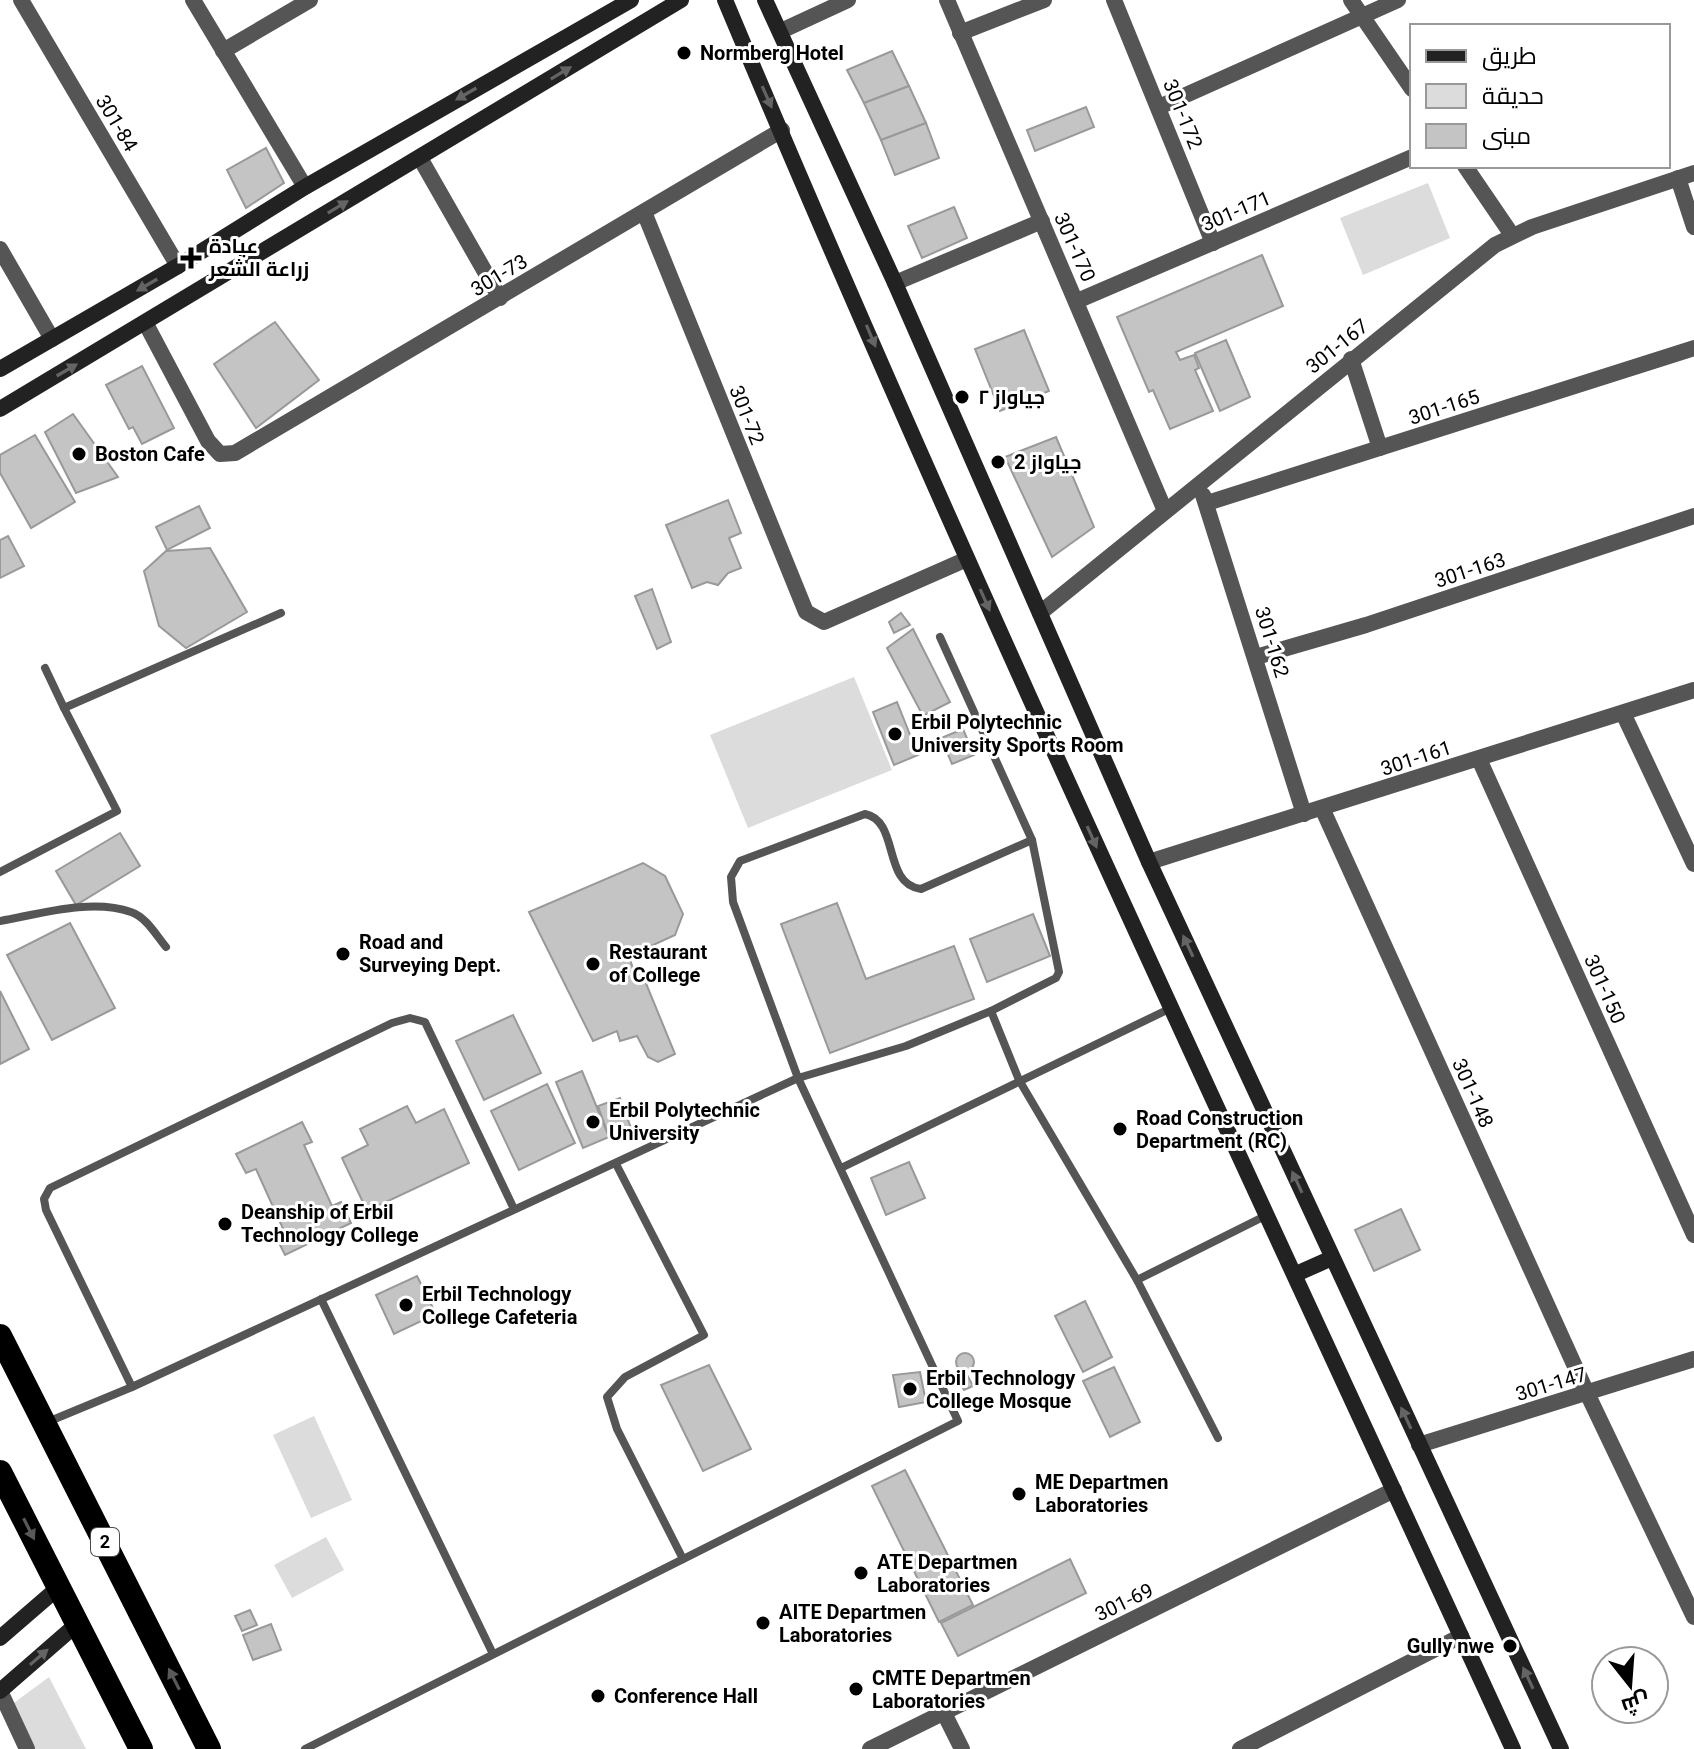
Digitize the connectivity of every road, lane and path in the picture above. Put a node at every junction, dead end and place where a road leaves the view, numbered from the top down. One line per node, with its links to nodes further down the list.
1 (21, 0): 32 (street, 301-84)
2 (193, 0): 17 (street)
3 (310, 0): 17 (street)
4 (631, 0): 25 (main road, one-way to 25)
5 (681, 0): 21 (main road, one-way to 5)
6 (725, 0): 20 (main road, one-way to 20)
7 (765, 0): 15 (main road)
8 (848, 0): 15 (street)
9 (947, 0): 16 (street, 301-170)
10 (1044, 0): 16 (street)
11 (1114, 0): 19 (street, 301-172)
12 (1351, 0): 14 (street)
13 (1398, 0): 14 (street)
14 (1362, 16): 18 (street); 19 (street)
15 (781, 31): 33 (main road)
16 (960, 33): 27 (street, 301-170)
17 (223, 51): 25 (street)
18 (1410, 86)
19 (1159, 107): 30 (street, 301-172)
20 (782, 130): 26 (street, 301-73); 47 (main road, one-way to 47)
21 (420, 158): 34 (street); 36 (main road, one-way to 21)
22 (1410, 158): 30 (street, 301-171)
23 (1466, 168): 29 (street)
24 (1686, 176): 28 (street); 29 (street, 301-167)
25 (305, 187): 32 (main road)
26 (644, 212): 34 (street, 301-73); 47 (street, 301-72)
27 (1042, 221): 33 (street); 35 (street, 301-170)
28 (1694, 227)
29 (1512, 235): 39 (street, 301-167)
30 (1213, 243): 35 (street, 301-171)
31 (0, 249): 37 (street)
32 (178, 266): 37 (main road, one-way to 37)
33 (895, 283): 49 (main road)
34 (500, 298): 36 (street, 301-73)
35 (1077, 301): 45 (street, 301-170)
36 (146, 324): 41 (main road, one-way to 36)
37 (52, 339): 40 (main road)
38 (1694, 348): 42 (street, 301-165)
39 (1351, 359): 42 (street); 43 (street, 301-167)
40 (0, 369)
41 (0, 409)
42 (1380, 448): 44 (street, 301-165)
43 (1198, 484): 44 (street, 301-162); 45 (street, 301-167)
44 (1207, 503): 51 (street, 301-162)
45 (1165, 511): 49 (street, 301-167)
46 (1694, 516): 51 (street, 301-163)
47 (967, 559): 65 (main road, one-way to 65)
48 (281, 613): 54 (lane)
49 (1040, 613): 60 (main road)
50 (940, 637): 59 (lane)
51 (1256, 657): 58 (street, 301-162)
52 (45, 668): 54 (lane)
53 (1694, 690): 55 (street, 301-161)
54 (64, 708): 62 (lane)
55 (1623, 713): 56 (street, 301-161); 61 (street)
56 (1479, 759): 57 (street, 301-161); 73 (street, 301-150)
57 (1322, 808): 58 (street, 301-161); 81 (street, 301-148)
58 (1304, 814): 60 (street, 301-161)
59 (1032, 840): 66 (lane); 67 (lane)
60 (1149, 862): 74 (main road, one-way to 60)
61 (1694, 864)
62 (0, 872)
63 (0, 921): 64 (lane)
64 (166, 947)
65 (1169, 1009): 68 (lane); 72 (main road)
66 (991, 1011): 67 (lane); 68 (lane)
67 (798, 1078): 69 (lane); 70 (lane)
68 (1019, 1080): 70 (lane); 76 (lane)
69 (616, 1164): 71 (lane); 87 (lane)
70 (841, 1168): 87 (lane)
71 (514, 1209): 77 (lane); 80 (lane)
72 (1268, 1214): 75 (main road); 76 (lane)
73 (1694, 1235)
74 (1332, 1258): 75 (main road); 84 (main road, one-way to 74)
75 (1296, 1274): 86 (main road)
76 (1137, 1280): 83 (lane)
77 (321, 1299): 80 (lane); 93 (lane)
78 (0, 1336): 82 (highway, 2)
79 (1694, 1359): 81 (street, 301-147)
80 (132, 1387): 82 (lane)
81 (1587, 1393): 84 (street, 301-147); 89 (street, 301-148)
82 (44, 1423): 98 (highway, 2, one-way to 82)
83 (1218, 1438)
84 (1419, 1445): 104 (main road, one-way to 84)
85 (0, 1472): 88 (highway, one-way to 88)
86 (1394, 1490): 91 (main road); 95 (street, 301-69)
87 (683, 1559): 93 (lane)
88 (59, 1587): 90 (highway); 92 (main road)
89 (1694, 1617)
90 (77, 1624): 94 (main road, one-way to 90); 97 (highway)
91 (1461, 1636): 102 (street); 103 (main road)
92 (0, 1638)
93 (493, 1654): 99 (lane)
94 (0, 1691): 96 (street)
95 (944, 1713): 100 (street, 301-69); 101 (street)
96 (27, 1749)
97 (141, 1749)
98 (209, 1749)
99 (305, 1749)
100 (870, 1749)
101 (962, 1749)
102 (1240, 1749)
103 (1513, 1749)
104 (1561, 1749)

